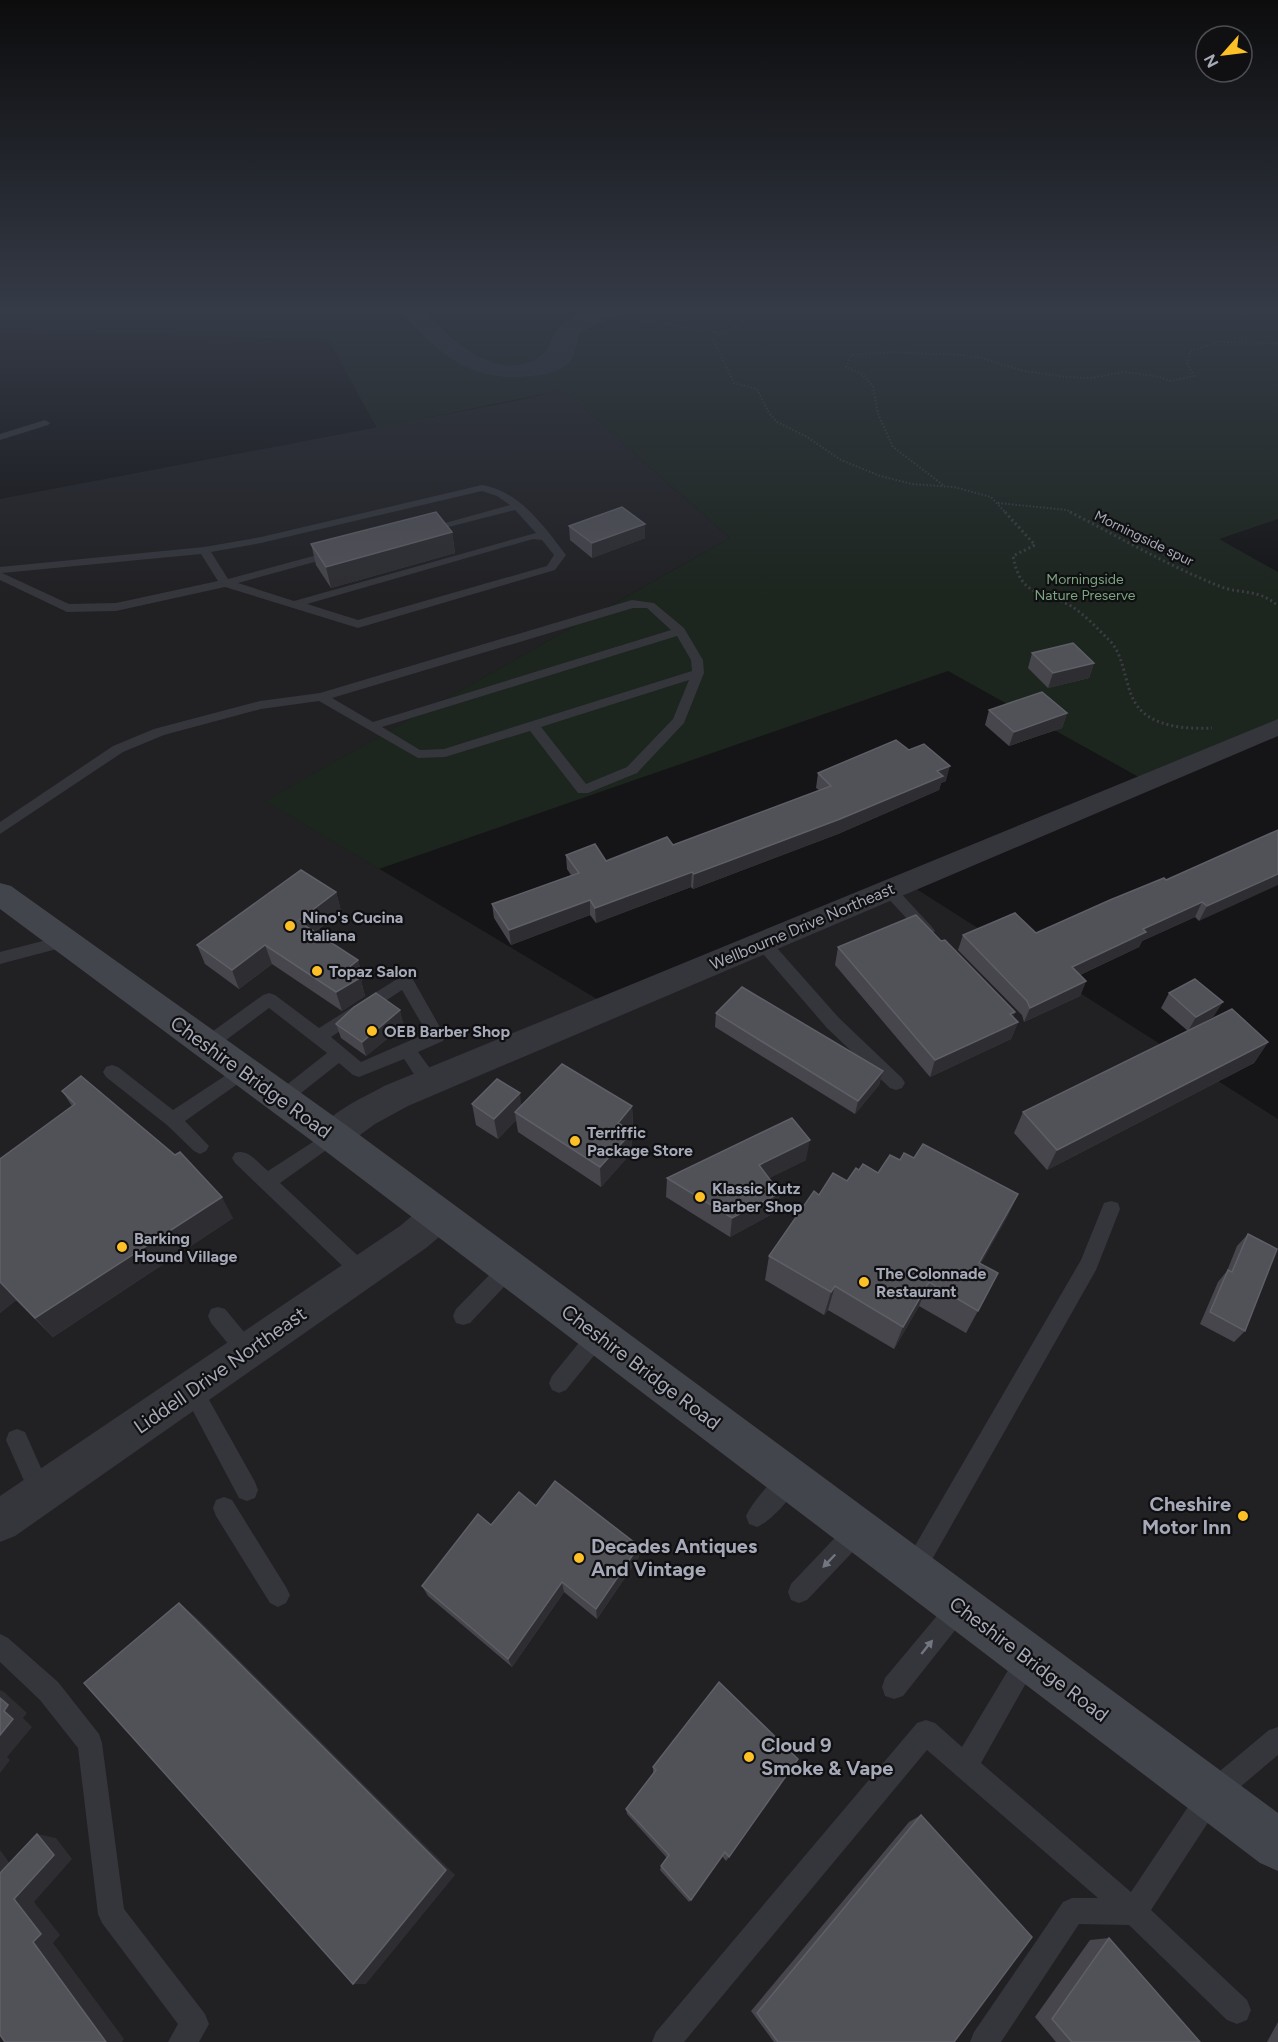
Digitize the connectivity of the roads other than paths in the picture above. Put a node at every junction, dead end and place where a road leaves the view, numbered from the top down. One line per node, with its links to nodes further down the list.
1 (45, 423): 2 (lane)
2 (0, 437)
3 (518, 506): 4 (lane); 5 (lane); 6 (lane)
4 (417, 532)
5 (545, 537): 11 (lane); 11 (lane)
6 (204, 550): 8 (lane); 10 (lane)
7 (350, 550): 10 (lane)
8 (0, 570)
9 (0, 576): 10 (lane)
10 (225, 583): 11 (lane)
11 (295, 604)
12 (680, 631): 13 (lane); 14 (lane); 16 (lane)
13 (698, 673): 15 (lane); 15 (lane)
14 (321, 698): 16 (lane); 18 (lane)
15 (532, 725): 16 (lane)
16 (370, 727)
17 (1278, 727): 19 (street, Wellbourne Drive Northeast)
18 (0, 829)
19 (889, 890): 22 (lane); 23 (street, Wellbourne Drive Northeast)
20 (0, 894): 21 (main road, Cheshire Bridge Road)
21 (66, 940): 24 (lane); 26 (main road, Cheshire Bridge Road)
22 (936, 940)
23 (763, 943): 31 (street, Wellbourne Drive Northeast); 32 (lane)
24 (0, 958)
25 (318, 1037): 26 (lane); 27 (lane); 28 (lane)
26 (207, 1044): 29 (main road, Cheshire Bridge Road)
27 (406, 1050): 28 (lane); 31 (lane)
28 (339, 1053): 33 (lane)
29 (243, 1071): 33 (main road, Cheshire Bridge Road); 34 (lane)
30 (112, 1072): 34 (lane)
31 (431, 1082): 35 (street, Wellbourne Drive Northeast)
32 (896, 1083)
33 (281, 1099): 35 (main road, Cheshire Bridge Road)
34 (173, 1120): 36 (lane)
35 (333, 1136): 38 (lane); 40 (main road, Cheshire Bridge Road)
36 (200, 1146)
37 (241, 1158): 38 (lane)
38 (267, 1182): 42 (lane)
39 (1111, 1209): 57 (lane)
40 (438, 1216): 41 (main road, Cheshire Bridge Road); 42 (street, Liddell Drive Northeast)
41 (509, 1268): 44 (lane); 45 (main road, Cheshire Bridge Road)
42 (362, 1272): 46 (street, Liddell Drive Northeast)
43 (218, 1316): 46 (lane)
44 (463, 1316)
45 (598, 1335): 47 (lane); 50 (main road, Cheshire Bridge Road)
46 (247, 1351): 48 (street, Liddell Drive Northeast)
47 (559, 1383)
48 (192, 1389): 51 (lane); 52 (street, Liddell Drive Northeast)
49 (17, 1440): 52 (lane)
50 (790, 1479): 54 (lane); 56 (main road, Cheshire Bridge Road)
51 (247, 1490)
52 (41, 1493): 55 (street, Liddell Drive Northeast)
53 (224, 1508): 59 (lane)
54 (757, 1516)
55 (0, 1521)
56 (858, 1530): 57 (main road, Cheshire Bridge Road); 58 (lane, one-way to 58)
57 (913, 1571): 60 (main road, Cheshire Bridge Road)
58 (799, 1592)
59 (278, 1595)
60 (960, 1607): 62 (main road, Cheshire Bridge Road); 63 (lane, one-way to 60)
61 (0, 1646): 70 (lane)
62 (1028, 1658): 65 (lane); 66 (main road, Cheshire Bridge Road)
63 (894, 1687)
64 (1278, 1738): 66 (lane)
65 (965, 1766): 68 (lane); 71 (lane)
66 (1211, 1795): 67 (main road, Cheshire Bridge Road); 68 (lane)
67 (1278, 1845)
68 (1134, 1912): 69 (lane); 72 (lane)
69 (1237, 2010)
70 (182, 2042)
71 (666, 2042)
72 (984, 2042)

